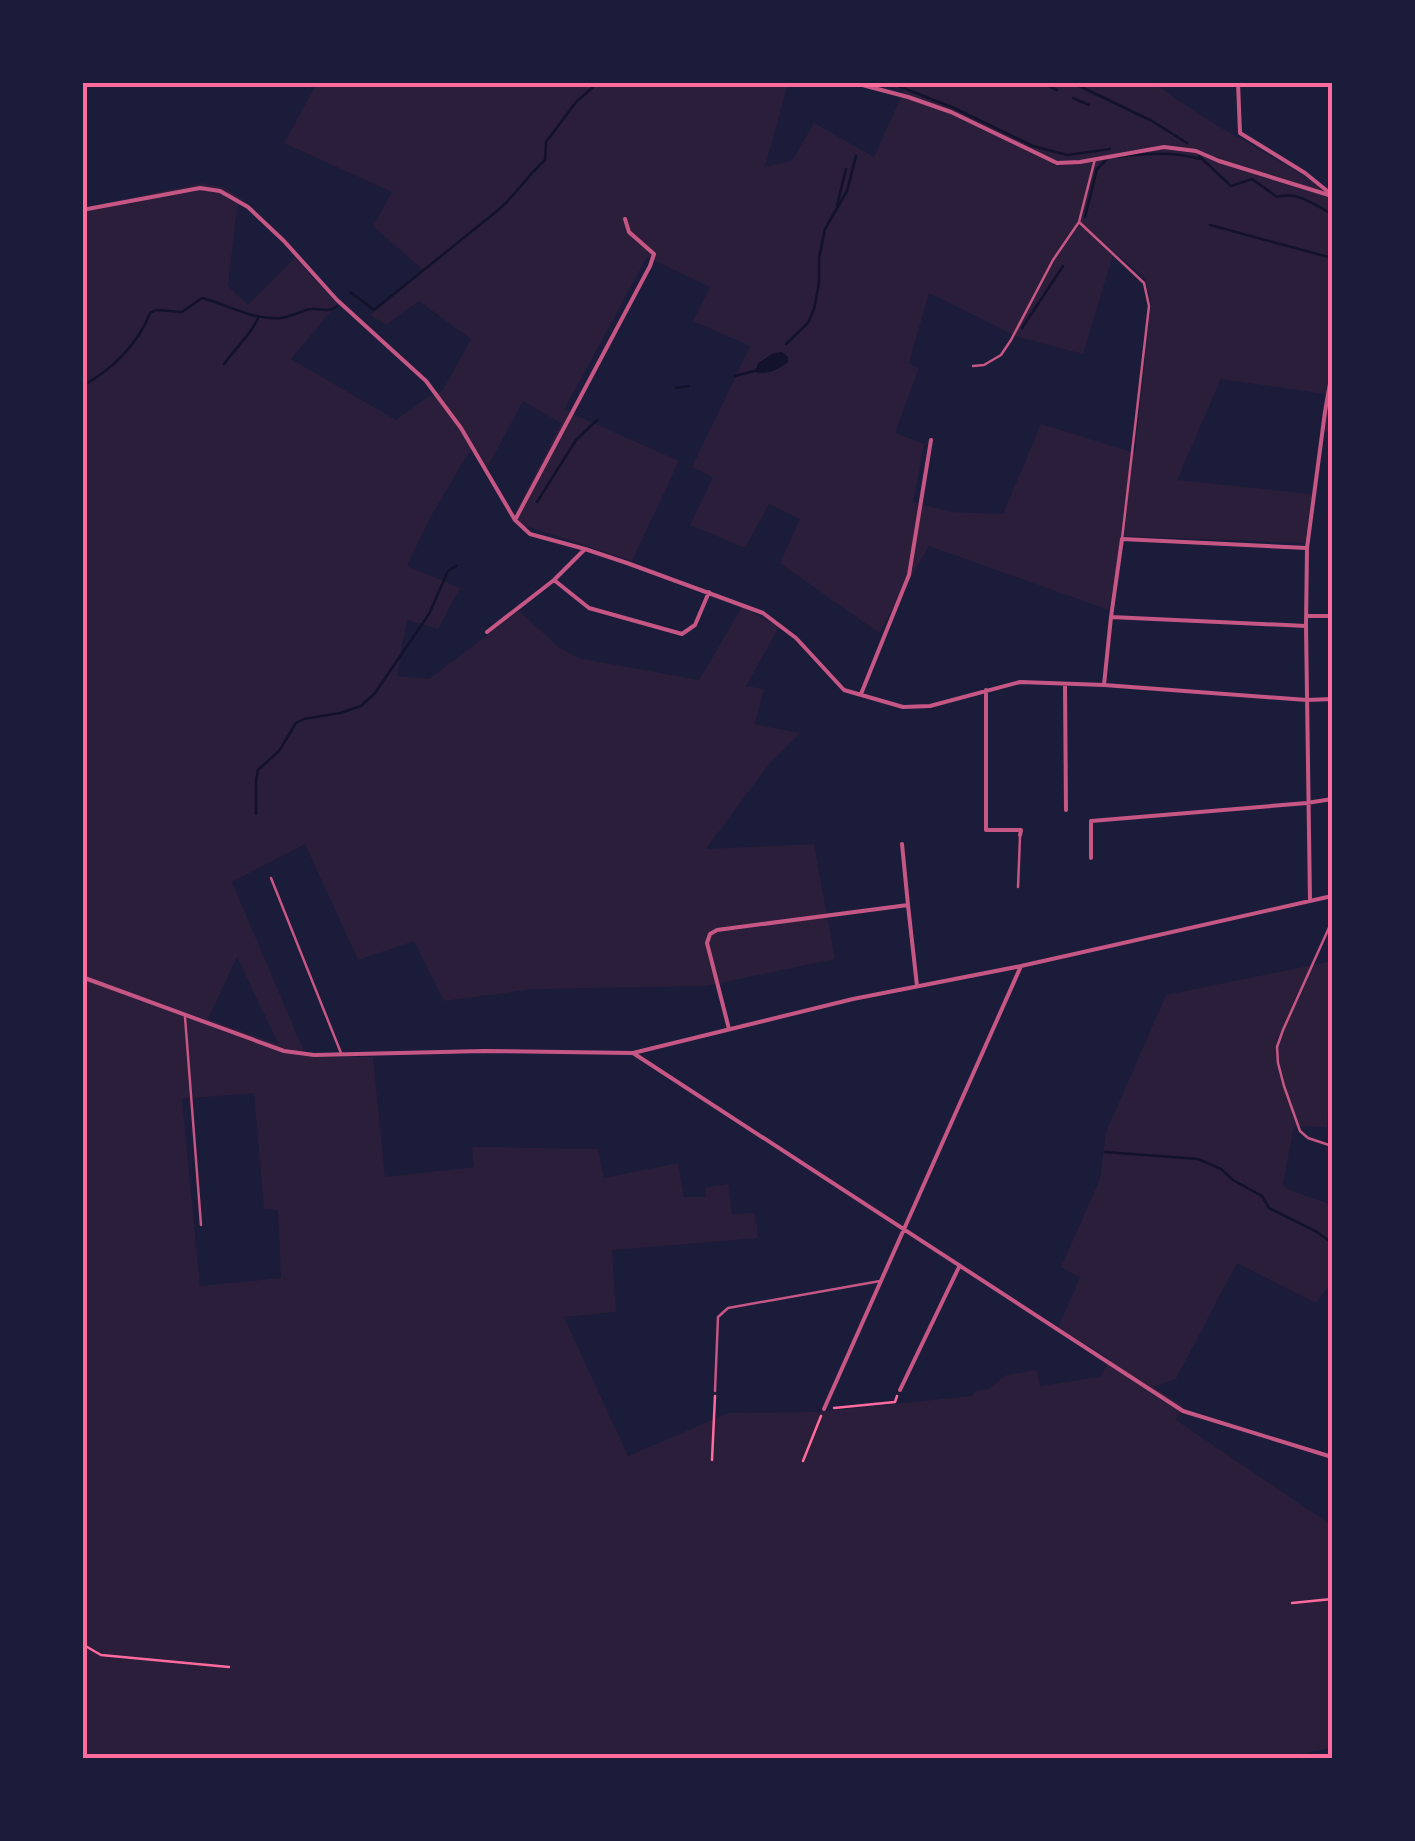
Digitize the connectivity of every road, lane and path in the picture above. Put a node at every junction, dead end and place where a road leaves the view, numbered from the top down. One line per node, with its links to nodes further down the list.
1 (850, 82): 3 (street)
2 (1238, 82): 5 (street)
3 (864, 84): 4 (street)
4 (1096, 158): 5 (street); 8 (lane)
5 (1332, 196)
6 (82, 210): 12 (street)
7 (625, 219): 12 (street)
8 (1080, 222): 9 (lane); 13 (lane)
9 (973, 366)
10 (1332, 372): 15 (street)
11 (931, 440): 26 (street)
12 (515, 520): 14 (street)
13 (1122, 539): 15 (street); 18 (street)
14 (585, 548): 16 (street); 17 (street)
15 (1307, 548): 19 (street)
16 (554, 580): 17 (street); 22 (street)
17 (709, 592): 26 (street)
18 (1110, 616): 21 (street); 24 (street)
19 (1306, 616): 20 (street); 21 (street)
20 (1332, 616)
21 (1306, 626): 28 (street)
22 (487, 632)
23 (1065, 684): 24 (street); 25 (street); 31 (street)
24 (1104, 686): 28 (street)
25 (986, 690): 26 (street); 32 (street)
26 (861, 694)
27 (1332, 698): 28 (street)
28 (1306, 700): 30 (street)
29 (1332, 799): 30 (street)
30 (1307, 803): 34 (street); 38 (street)
31 (1066, 810)
32 (1020, 835): 36 (lane)
33 (902, 844): 39 (street)
34 (1091, 858)
35 (270, 878): 47 (lane)
36 (1018, 887)
37 (1332, 896): 38 (street)
38 (1310, 901): 41 (street)
39 (908, 905): 43 (street); 45 (street)
40 (1332, 921): 48 (lane)
41 (1021, 966): 43 (street); 50 (street)
42 (82, 977): 44 (street)
43 (918, 987): 45 (street)
44 (185, 1014): 47 (street); 49 (lane)
45 (729, 1029): 46 (street)
46 (633, 1053): 47 (street); 50 (street)
47 (341, 1055)
48 (1332, 1146)
49 (201, 1224)
50 (904, 1229): 51 (street); 52 (street)
51 (960, 1267): 53 (street); 56 (street)
52 (880, 1281): 54 (lane); 55 (street)
53 (900, 1390): 55 (path)
54 (715, 1391): 57 (path)
55 (824, 1409): 58 (path)
56 (1332, 1457)
57 (712, 1460)
58 (803, 1461)
59 (1332, 1598): 60 (path)
60 (1292, 1603)
61 (82, 1644): 62 (path)
62 (229, 1667)

